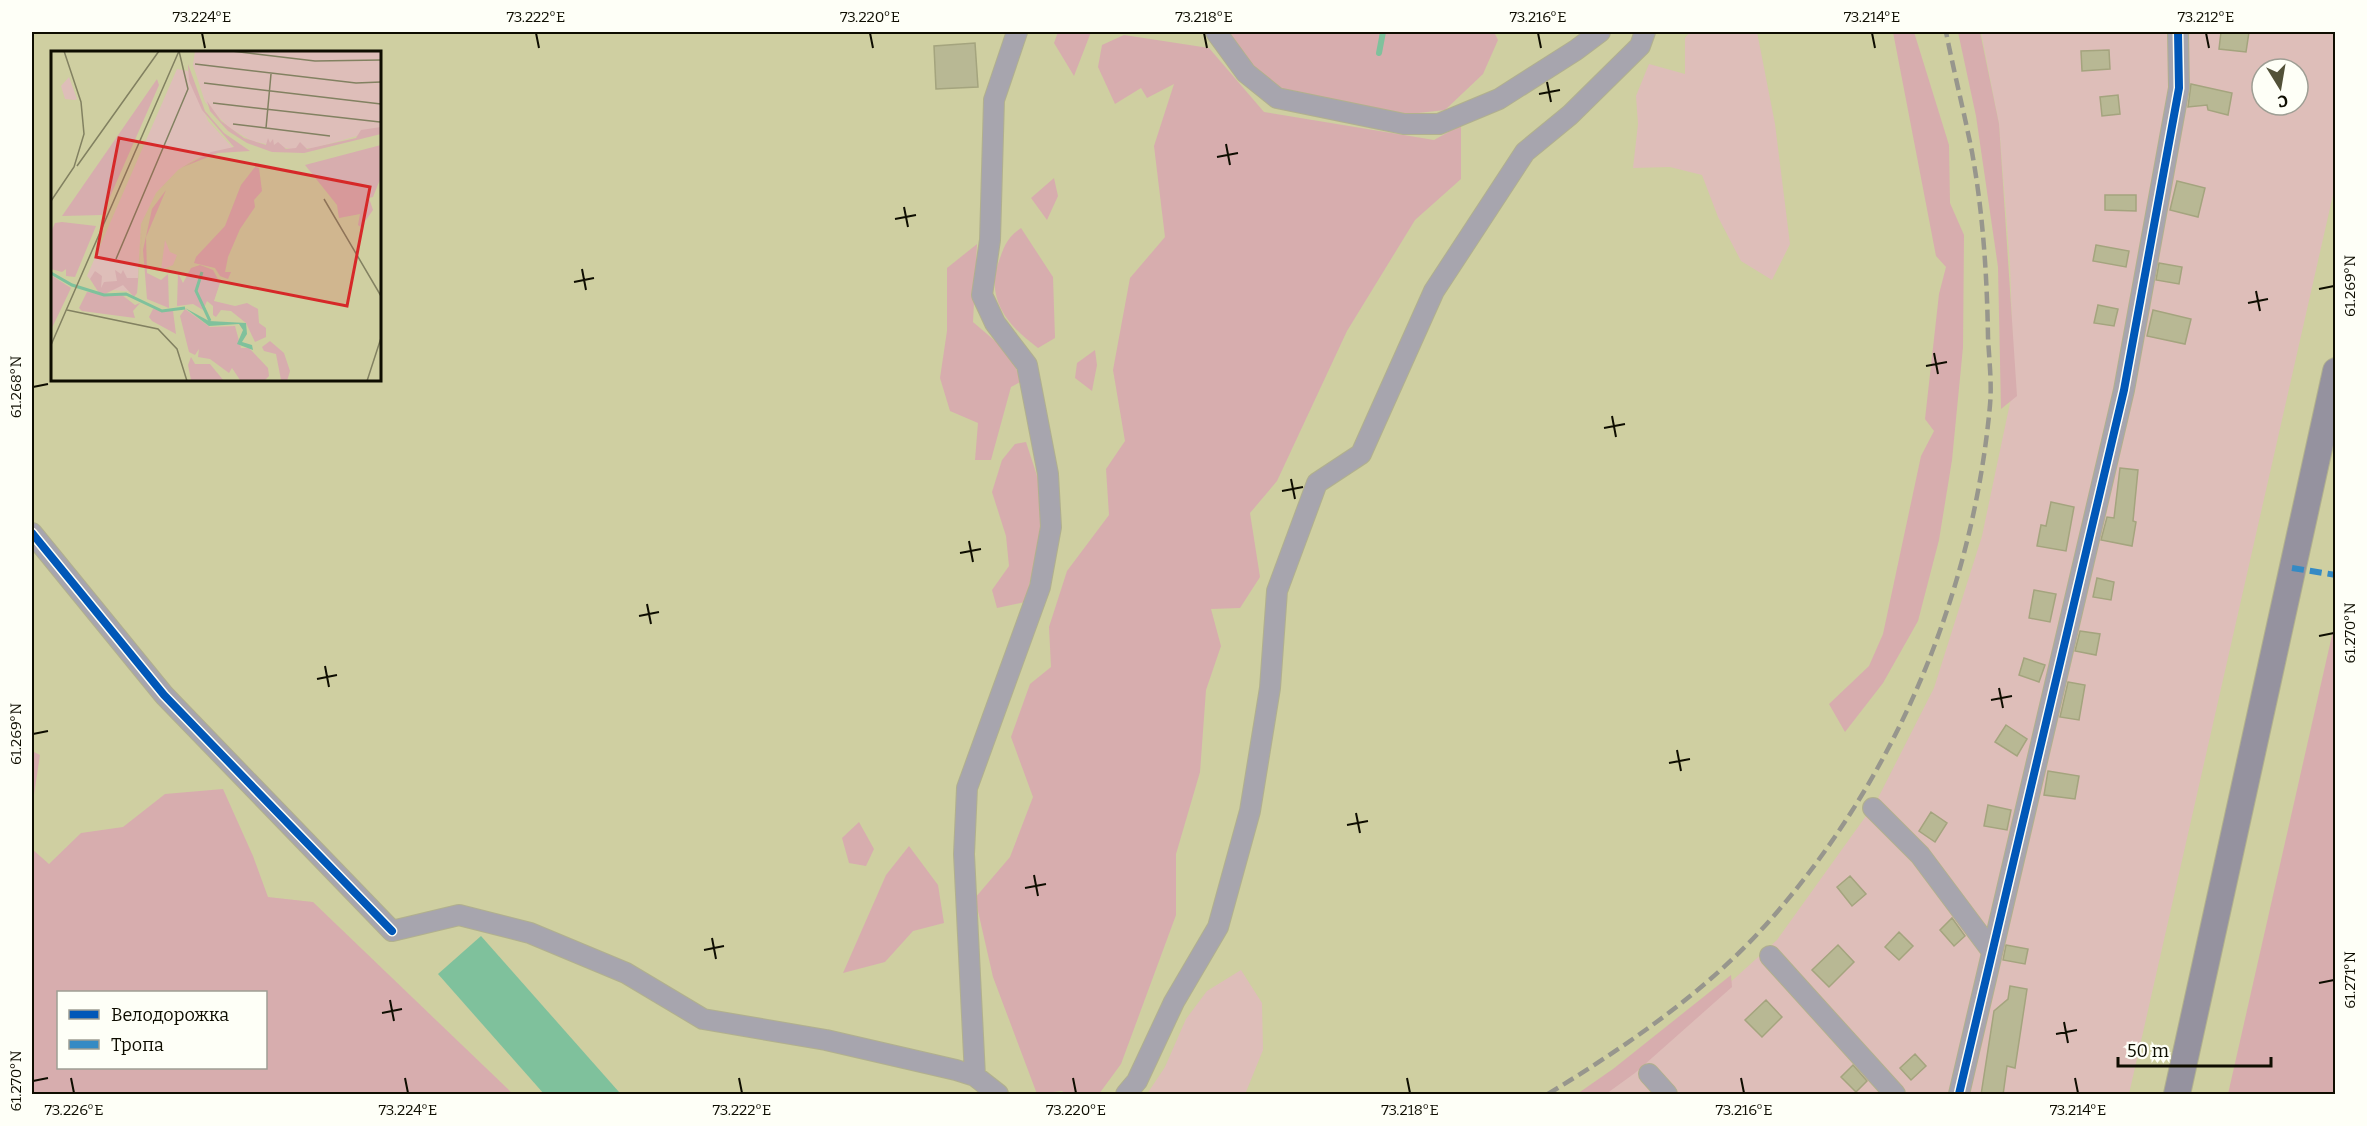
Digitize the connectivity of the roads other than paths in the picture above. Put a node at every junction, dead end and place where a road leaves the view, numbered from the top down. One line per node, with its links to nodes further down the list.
1 (1017, 32): 12 (street)
2 (1216, 32): 3 (street)
3 (1600, 32)
4 (1645, 32): 14 (street)
5 (2178, 32): 9 (street)
6 (2336, 371): 18 (main road)
7 (32, 533): 12 (street)
8 (1873, 808): 9 (street)
9 (1991, 950): 17 (street)
10 (1770, 956): 16 (street)
11 (1649, 1074): 15 (street)
12 (975, 1077): 13 (street)
13 (998, 1095)
14 (1126, 1095)
15 (1666, 1095)
16 (1895, 1095)
17 (1959, 1095)
18 (2177, 1095)

